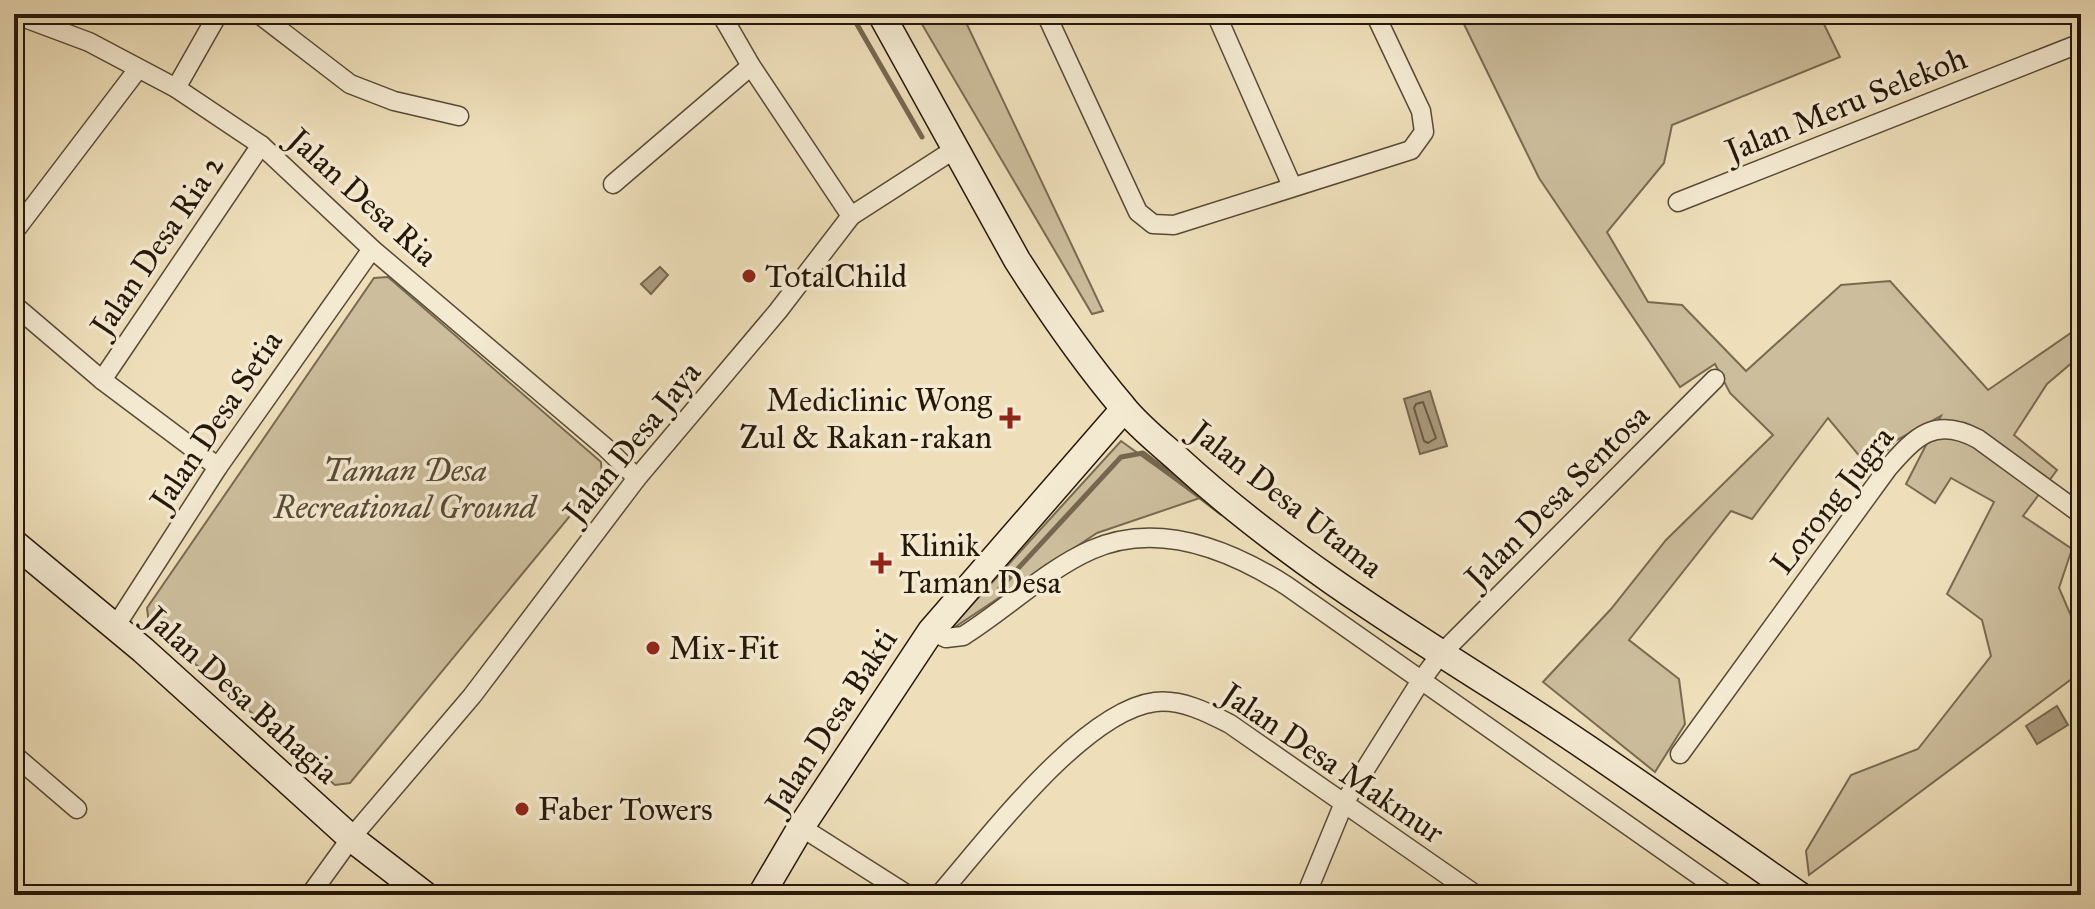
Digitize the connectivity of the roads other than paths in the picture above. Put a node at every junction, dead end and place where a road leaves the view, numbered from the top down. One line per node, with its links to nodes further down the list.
1 (14, 14): 11 (street, Jalan Desa Ria)
2 (218, 14): 12 (street)
3 (259, 14): 13 (street)
4 (721, 14): 10 (street)
5 (881, 14): 15 (street, Jalan Desa Utama)
6 (1046, 14): 17 (street)
7 (1216, 14): 17 (street)
8 (1375, 14): 17 (street)
9 (2081, 43): 18 (street, Jalan Meru Selekoh)
10 (751, 66): 16 (street); 19 (street)
11 (138, 69): 12 (street, Jalan Desa Ria); 20 (street)
12 (176, 88): 14 (street, Jalan Desa Ria)
13 (459, 116)
14 (261, 145): 21 (street, Jalan Desa Ria); 24 (street, Jalan Desa Ria 2)
15 (955, 149): 19 (street, Jalan Desa Jaya); 25 (street, Jalan Desa Utama)
16 (613, 184)
17 (1292, 186)
18 (1678, 202)
19 (851, 216): 27 (street, Jalan Desa Jaya)
20 (14, 232)
21 (372, 249): 26 (street, Jalan Desa Setia); 27 (street, Jalan Desa Ria)
22 (14, 305): 24 (street)
23 (1715, 379): 32 (street, Jalan Desa Sentosa)
24 (102, 380): 26 (street)
25 (1124, 409): 31 (street, Jalan Desa Bakti); 32 (street, Jalan Desa Utama)
26 (218, 467): 30 (street, Jalan Desa Setia)
27 (637, 478): 39 (street, Jalan Desa Jaya)
28 (2081, 514): 34 (street, Lorong Jugra)
29 (14, 544): 30 (street, Jalan Desa Bahagia)
30 (115, 627): 39 (street, Jalan Desa Bahagia)
31 (931, 631): 33 (street); 38 (street, Jalan Desa Bakti)
32 (1440, 655): 33 (street, Jalan Desa Sentosa); 48 (street, Jalan Desa Utama)
33 (1420, 682): 36 (street, Jalan Desa Sentosa); 47 (street)
34 (1680, 754)
35 (14, 755): 37 (street)
36 (1344, 803): 44 (street, Jalan Desa Makmur); 45 (street, Jalan Desa Sentosa); 46 (street, Jalan Desa Makmur)
37 (77, 809)
38 (801, 827): 42 (street, Jalan Desa Bakti); 43 (street)
39 (351, 838): 40 (street, Jalan Desa Jaya); 41 (street, Jalan Desa Bahagia)
40 (310, 895)
41 (425, 895)
42 (761, 895)
43 (908, 895)
44 (939, 895)
45 (1306, 895)
46 (1476, 895)
47 (1727, 895)
48 (1799, 895)

